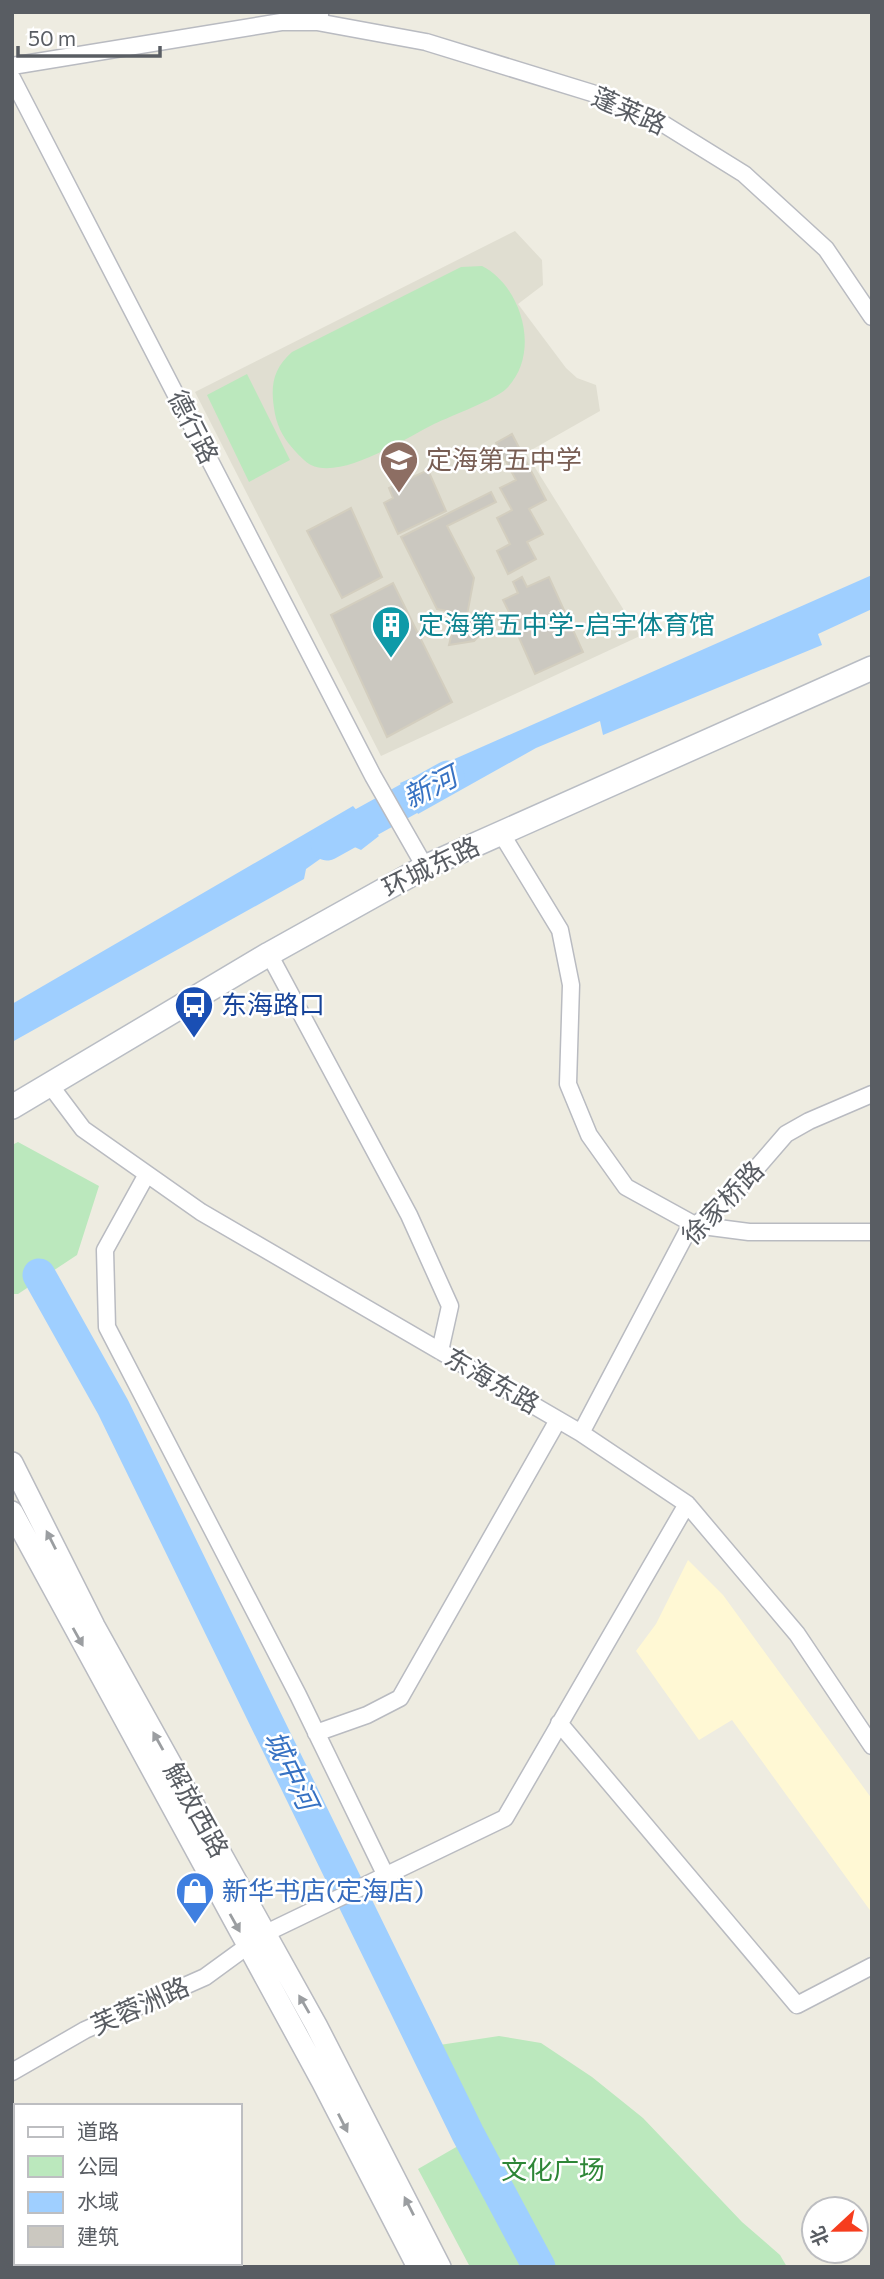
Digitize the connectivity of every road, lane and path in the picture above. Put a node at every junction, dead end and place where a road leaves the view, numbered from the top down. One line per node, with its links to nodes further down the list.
1 (319, 17): 2 (street, 蓬莱路); 4 (street, 蓬莱路)
2 (12, 66)
3 (12, 78): 7 (street, 德行路)
4 (872, 317)
5 (872, 668): 6 (main road, 环城东路)
6 (501, 833): 7 (main road, 环城东路); 13 (street)
7 (425, 867): 8 (main road, 环城东路)
8 (268, 954): 9 (main road, 环城东路); 15 (street)
9 (50, 1085): 11 (main road, 环城东路); 12 (street, 东海东路)
10 (872, 1094): 13 (street, 徐家桥路)
11 (12, 1107)
12 (147, 1174): 15 (street, 东海东路); 22 (street)
13 (695, 1226): 14 (street); 17 (street, 徐家桥路)
14 (872, 1232)
15 (440, 1351): 16 (street, 东海东路)
16 (558, 1420): 17 (street, 东海东路); 22 (street)
17 (581, 1433): 19 (street, 东海东路)
18 (12, 1463): 25 (street, 解放西路, one-way to 18)
19 (687, 1504): 21 (street, 芙蓉洲路); 23 (street, 东海东路)
20 (12, 1512): 25 (street, one-way to 25)
21 (559, 1723): 24 (street, 芙蓉洲路); 26 (street)
22 (316, 1733): 24 (street)
23 (872, 1746)
24 (377, 1878): 25 (street, 芙蓉洲路)
25 (257, 1941): 27 (street, 芙蓉洲路); 28 (street, one-way to 28); 29 (street, 解放西路, one-way to 25)
26 (872, 1966)
27 (12, 2072)
28 (418, 2267)
29 (440, 2267)

